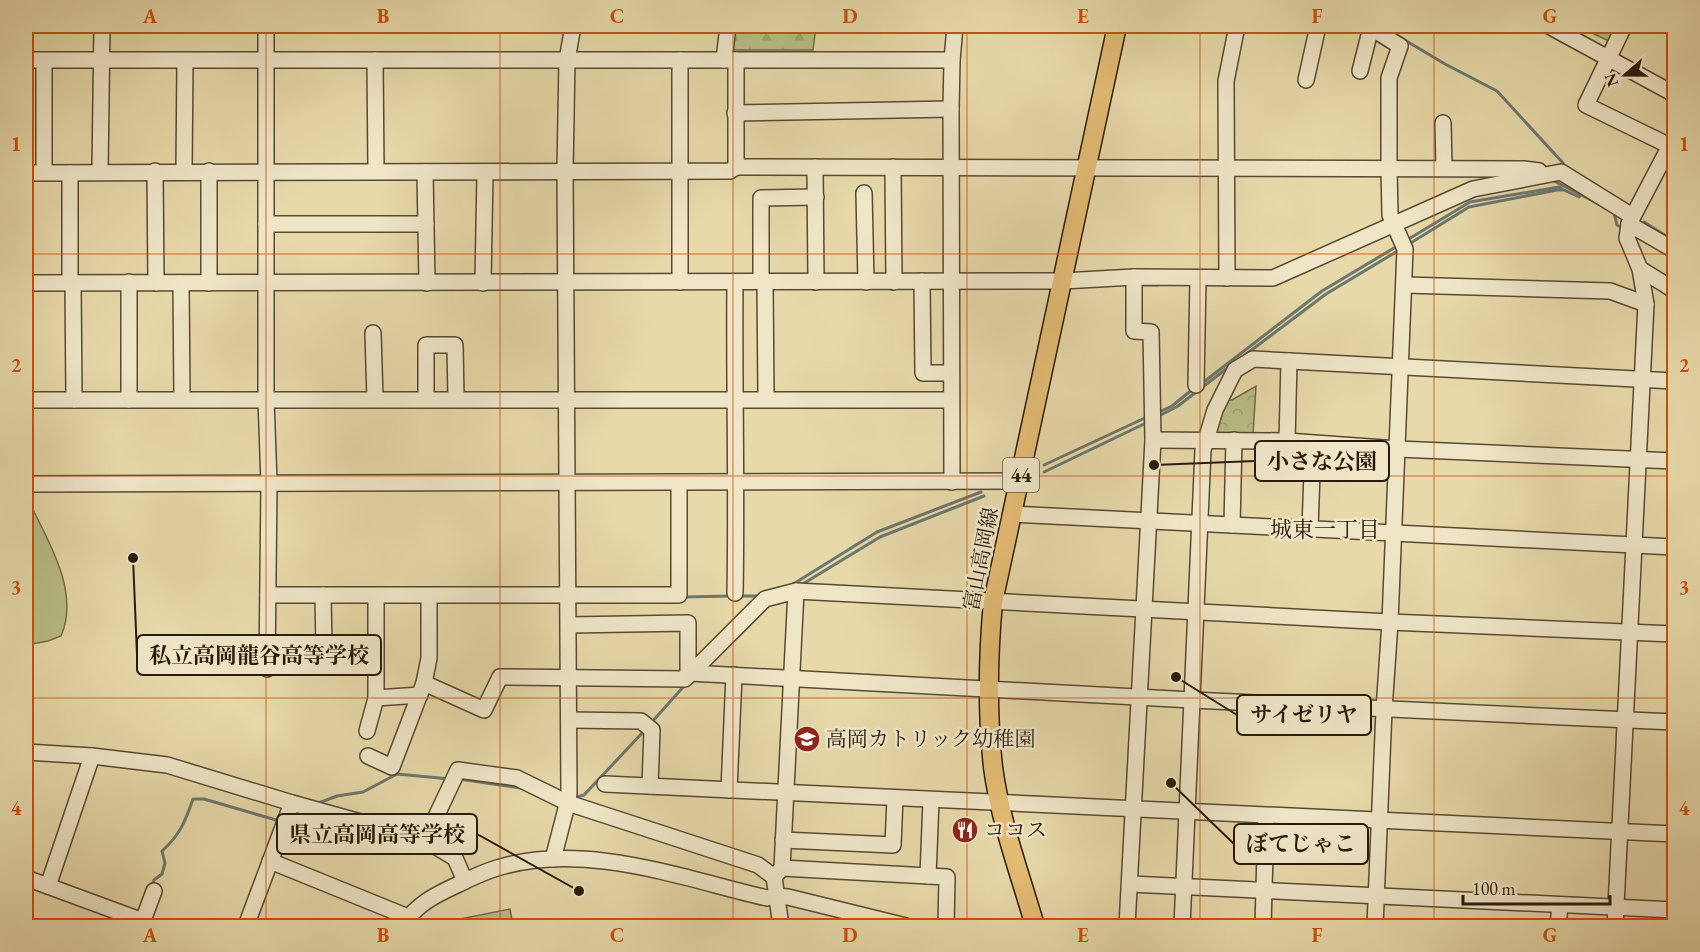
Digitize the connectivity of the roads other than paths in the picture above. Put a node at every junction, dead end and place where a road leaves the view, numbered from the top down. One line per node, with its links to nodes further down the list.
1 (102, 26): 20 (street)
2 (266, 26): 22 (street)
3 (573, 26): 15 (street)
4 (728, 26): 17 (street)
5 (955, 26): 18 (street)
6 (1117, 26): 34 (main road, 富山高岡線 / 44)
7 (1237, 26): 35 (street)
8 (1318, 26): 24 (street)
9 (1369, 26): 23 (street); 36 (street)
10 (1549, 26): 12 (street)
11 (1624, 26): 12 (street)
12 (1609, 59): 25 (street); 29 (street)
13 (26, 60): 19 (street)
14 (375, 60): 15 (street); 22 (street); 42 (street)
15 (567, 60): 16 (street); 43 (street)
16 (680, 60): 17 (street); 44 (street)
17 (730, 60): 18 (street); 27 (street)
18 (952, 60): 26 (street)
19 (44, 61): 20 (street); 45 (street)
20 (101, 61): 21 (street); 38 (street)
21 (185, 61): 22 (street); 40 (street)
22 (266, 61): 46 (street)
23 (1360, 71)
24 (1306, 80)
25 (1674, 94)
26 (951, 109): 27 (street); 33 (street)
27 (735, 113): 30 (street)
28 (1443, 123): 37 (street)
29 (1672, 142): 54 (street)
30 (736, 167): 31 (street); 44 (street)
31 (815, 167): 32 (street); 53 (street)
32 (893, 167): 33 (street); 71 (street)
33 (953, 167): 34 (street); 62 (street)
34 (1087, 168): 35 (street); 63 (main road, 富山高岡線 / 44)
35 (1226, 168): 36 (street); 61 (street)
36 (1389, 168): 37 (street); 57 (street)
37 (1444, 168): 49 (street)
38 (100, 171): 39 (street); 51 (street)
39 (155, 171): 40 (street); 75 (street)
40 (184, 171): 41 (street)
41 (209, 171): 46 (street); 77 (street)
42 (376, 171): 46 (street); 47 (street)
43 (565, 171): 44 (street); 48 (street); 65 (street)
44 (680, 171): 66 (street)
45 (44, 172): 50 (street); 51 (street)
46 (266, 172): 55 (street)
47 (425, 172): 48 (street); 56 (street)
48 (486, 172): 79 (street)
49 (1551, 172): 54 (street); 57 (street)
50 (26, 173)
51 (70, 173): 80 (street)
52 (864, 193): 70 (street)
53 (816, 196): 68 (street); 69 (street)
54 (1631, 220): 58 (street); 59 (street)
55 (266, 224): 56 (street); 64 (street)
56 (426, 224): 78 (street)
57 (1398, 234): 61 (street); 81 (street)
58 (1674, 250)
59 (1640, 269): 83 (street); 84 (street)
60 (1198, 278): 61 (street); 73 (street); 91 (street)
61 (1227, 278)
62 (952, 281): 63 (street); 72 (street); 88 (street)
63 (1063, 281): 73 (street); 112 (main road, 富山高岡線 / 44)
64 (266, 282): 77 (street); 78 (street); 95 (street)
65 (567, 282): 66 (street); 79 (street); 92 (street)
66 (680, 282): 67 (street)
67 (735, 282): 68 (street); 99 (street)
68 (763, 282): 69 (street); 100 (street)
69 (816, 282): 70 (street)
70 (866, 282): 71 (street)
71 (894, 282): 72 (street)
72 (922, 282): 88 (street)
73 (1134, 282): 104 (street)
74 (26, 283): 80 (street)
75 (156, 283): 76 (street); 82 (street)
76 (181, 283): 77 (street); 94 (street)
77 (209, 283)
78 (427, 283): 79 (street)
79 (483, 283)
80 (73, 285): 82 (street); 93 (street)
81 (1405, 285): 84 (street); 87 (street)
82 (129, 286): 102 (street)
83 (1674, 290)
84 (1646, 304): 89 (street)
85 (373, 333): 96 (street)
86 (1289, 361): 87 (street); 105 (street); 107 (street)
87 (1401, 366): 89 (street); 109 (street)
88 (951, 373): 103 (street)
89 (1642, 380): 90 (street); 110 (street)
90 (1674, 381)
91 (1196, 385)
92 (568, 398): 98 (street); 99 (street); 117 (street)
93 (74, 399): 101 (street); 102 (street)
94 (182, 399): 95 (street); 102 (street)
95 (266, 399): 96 (street); 114 (street)
96 (375, 399): 97 (street)
97 (426, 399): 98 (street); 98 (street)
98 (456, 399)
99 (734, 399): 100 (street); 115 (street)
100 (766, 399): 103 (street)
101 (26, 400)
102 (129, 400)
103 (951, 400): 113 (street)
104 (1153, 440): 105 (street); 120 (street)
105 (1206, 440): 106 (street); 121 (street)
106 (1234, 440): 107 (street); 122 (street)
107 (1287, 441): 108 (street)
108 (1313, 444): 109 (street); 123 (street)
109 (1398, 449): 110 (street); 124 (street)
110 (1638, 459): 111 (street); 125 (street)
111 (1674, 461)
112 (1020, 481): 113 (street); 119 (main road, 富山高岡線 / 44)
113 (952, 482): 115 (street)
114 (268, 483): 116 (street); 117 (street); 129 (street)
115 (737, 483): 118 (street); 128 (street)
116 (26, 484)
117 (567, 484): 118 (street); 133 (street)
118 (679, 484): 133 (street)
119 (1012, 514): 120 (street); 134 (main road, 富山高岡線 / 44)
120 (1148, 520): 121 (street); 135 (street)
121 (1199, 523): 122 (street); 136 (street)
122 (1232, 525): 123 (street)
123 (1310, 529): 124 (street)
124 (1394, 533): 125 (street); 137 (street)
125 (1634, 545): 126 (street); 139 (street)
126 (1674, 547)
127 (789, 592): 134 (street); 143 (street); 146 (street)
128 (735, 593)
129 (268, 595): 130 (street); 142 (street)
130 (323, 595): 131 (street); 141 (street)
131 (376, 596): 132 (street); 150 (street)
132 (429, 596): 133 (street); 147 (street)
133 (569, 596): 138 (street)
134 (993, 602): 135 (street); 148 (main road, 富山高岡線 / 44)
135 (1144, 609): 136 (street); 149 (street)
136 (1195, 610): 137 (street); 151 (street)
137 (1390, 622): 139 (street); 152 (street)
138 (569, 625): 143 (street); 145 (street)
139 (1630, 632): 140 (street); 154 (street)
140 (1674, 634)
141 (324, 650)
142 (267, 669)
143 (689, 674): 144 (street); 145 (street)
144 (734, 675): 146 (street); 162 (street)
145 (569, 678): 147 (street); 153 (street)
146 (792, 678): 148 (street); 163 (street)
147 (422, 689): 150 (street); 159 (street)
148 (989, 689): 149 (street); 168 (main road, 富山高岡線 / 44)
149 (1138, 697): 151 (street); 169 (street)
150 (376, 698): 156 (street)
151 (1192, 700): 152 (street); 170 (street)
152 (1384, 710): 154 (street); 172 (street)
153 (569, 720): 161 (street); 165 (street)
154 (1624, 720): 155 (street); 173 (street)
155 (1674, 722)
156 (367, 731)
157 (26, 752): 158 (street)
158 (92, 756): 167 (street); 184 (street)
159 (368, 756)
160 (605, 784): 161 (street)
161 (650, 786): 162 (street)
162 (729, 790): 163 (street)
163 (786, 794): 164 (street); 176 (street)
164 (895, 798): 166 (street); 176 (street)
165 (565, 799): 175 (street); 177 (street); 179 (street)
166 (931, 800): 168 (street); 180 (street)
167 (292, 803): 175 (street); 178 (street)
168 (1000, 803): 169 (street); 199 (main road, 富山高岡線 / 44)
169 (1134, 808): 170 (street); 183 (street)
170 (1187, 811): 171 (street); 185 (street)
171 (1266, 816): 172 (street); 187 (street)
172 (1380, 821): 173 (street); 188 (street)
173 (1620, 831): 174 (street); 191 (street)
174 (1674, 834)
175 (426, 840): 182 (street)
176 (783, 840): 179 (street)
177 (553, 859): 182 (street); 189 (street)
178 (270, 861): 193 (street); 195 (street)
179 (778, 873): 180 (street); 189 (street)
180 (928, 876): 198 (street)
181 (26, 878): 184 (street)
182 (465, 881): 193 (street)
183 (1130, 884): 185 (street); 200 (street)
184 (48, 886): 194 (street)
185 (1183, 888): 187 (street); 201 (street)
186 (154, 891): 194 (street)
187 (1264, 892): 188 (street); 202 (street)
188 (1376, 895): 190 (street); 203 (street)
189 (776, 896): 196 (street); 197 (street)
190 (1560, 905): 191 (street); 204 (street)
191 (1616, 908): 192 (street); 205 (street)
192 (1674, 910)
193 (405, 922)
194 (142, 924)
195 (246, 927)
196 (781, 927)
197 (906, 927)
198 (946, 927)
199 (1035, 927)
200 (1127, 927)
201 (1182, 927)
202 (1263, 927)
203 (1375, 927)
204 (1558, 927)
205 (1616, 927)

